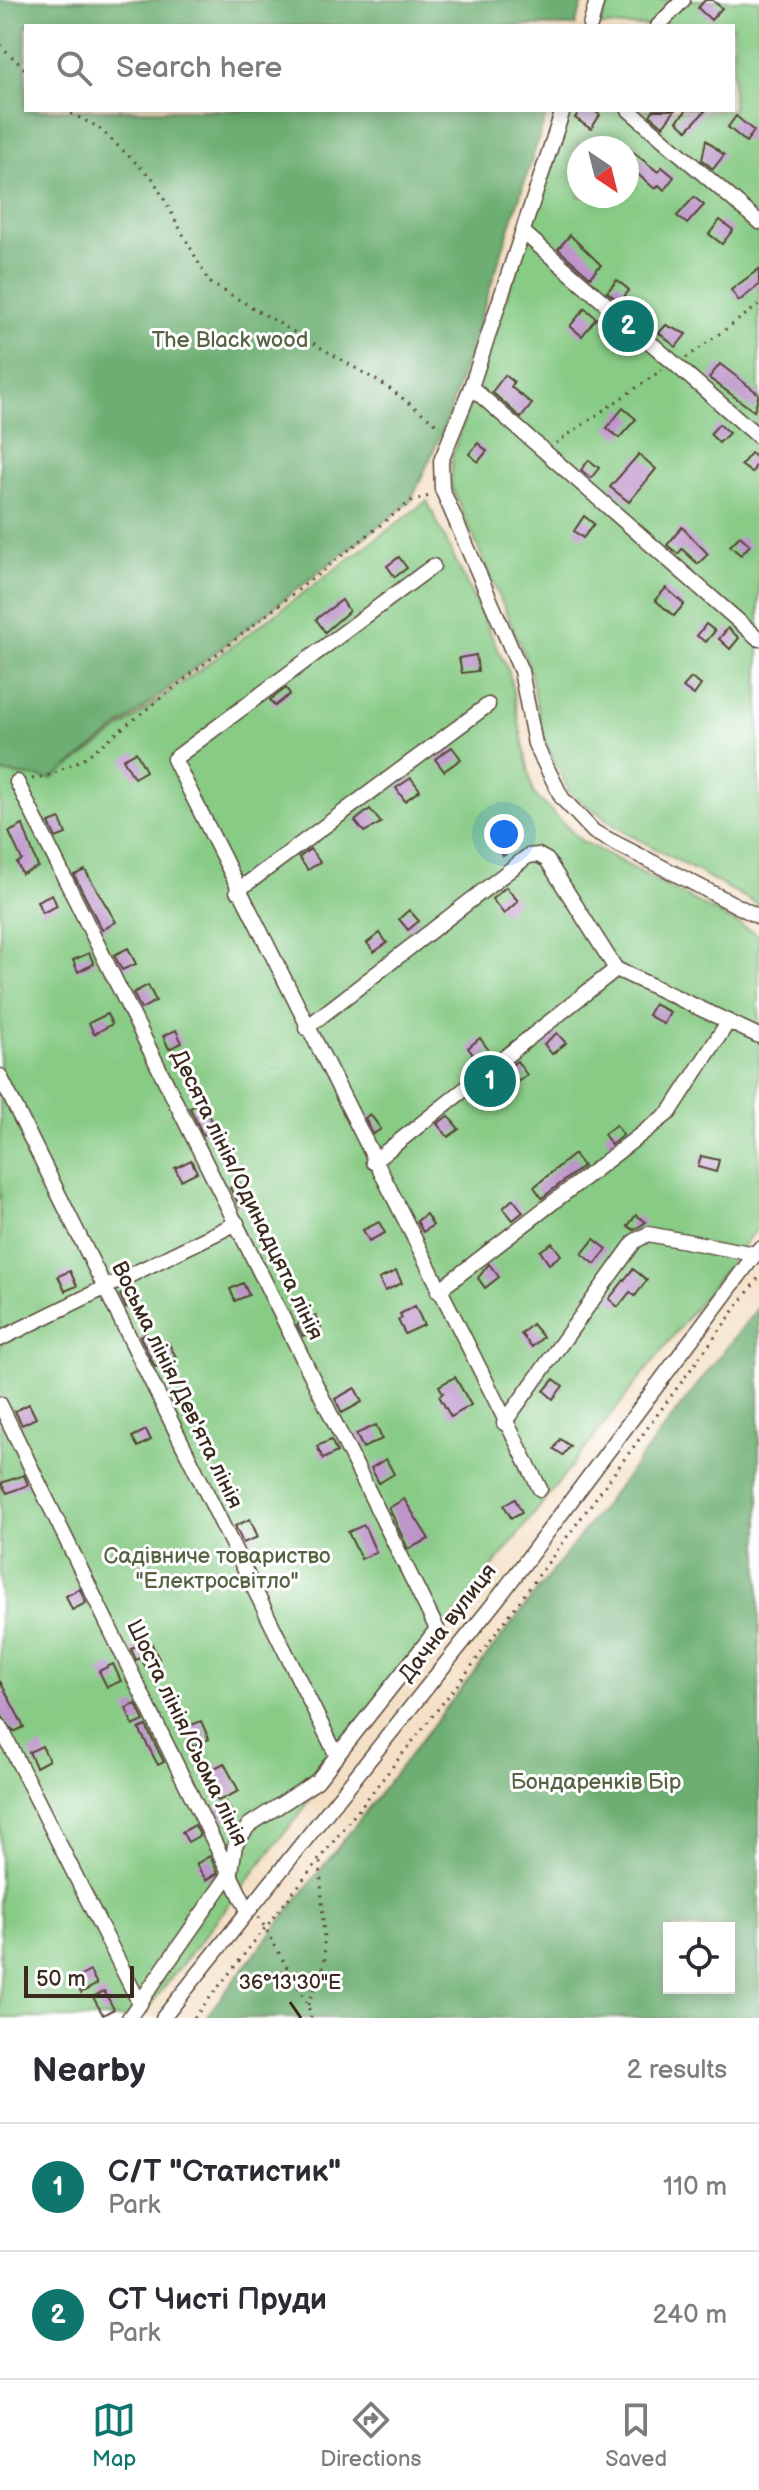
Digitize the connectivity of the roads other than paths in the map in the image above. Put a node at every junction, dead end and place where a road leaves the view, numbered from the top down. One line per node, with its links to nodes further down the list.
1 (597, 0): 3 (street)
2 (683, 0): 4 (street)
3 (591, 24)
4 (660, 24)
5 (562, 112): 8 (street)
6 (631, 112): 7 (street)
7 (759, 222)
8 (523, 232): 9 (street); 10 (street)
9 (471, 387): 12 (street); 16 (street)
10 (759, 437)
11 (433, 566): 15 (street)
12 (759, 639)
13 (488, 705): 15 (street)
14 (17, 782): 23 (street, Десята лінія/Одинадцята лінія)
15 (237, 891): 19 (street)
16 (759, 917)
17 (616, 969): 18 (street); 19 (street); 22 (street)
18 (728, 1022): 20 (street); 26 (street)
19 (306, 1028): 22 (street)
20 (759, 1036)
21 (0, 1076): 25 (street, Восьма лінія/Дев'ята лінія)
22 (373, 1162): 26 (street)
23 (237, 1223): 25 (street); 32 (street, Десята лінія/Одинадцята лінія)
24 (757, 1251): 29 (street); 34 (street, Дачна вулиця)
25 (104, 1288): 27 (street); 32 (street, Восьма лінія/Дев'ята лінія)
26 (438, 1291): 29 (street)
27 (0, 1339)
28 (0, 1404): 33 (street, Шоста лінія/Сьома лінія)
29 (504, 1423): 30 (street)
30 (540, 1489)
31 (0, 1726): 35 (street)
32 (337, 1756): 33 (street)
33 (231, 1872): 34 (street, Шоста лінія/Сьома лінія); 35 (street)
34 (249, 1906): 37 (street, Дачна вулиця)
35 (140, 2004): 36 (street)
36 (129, 2018)
37 (163, 2018)

